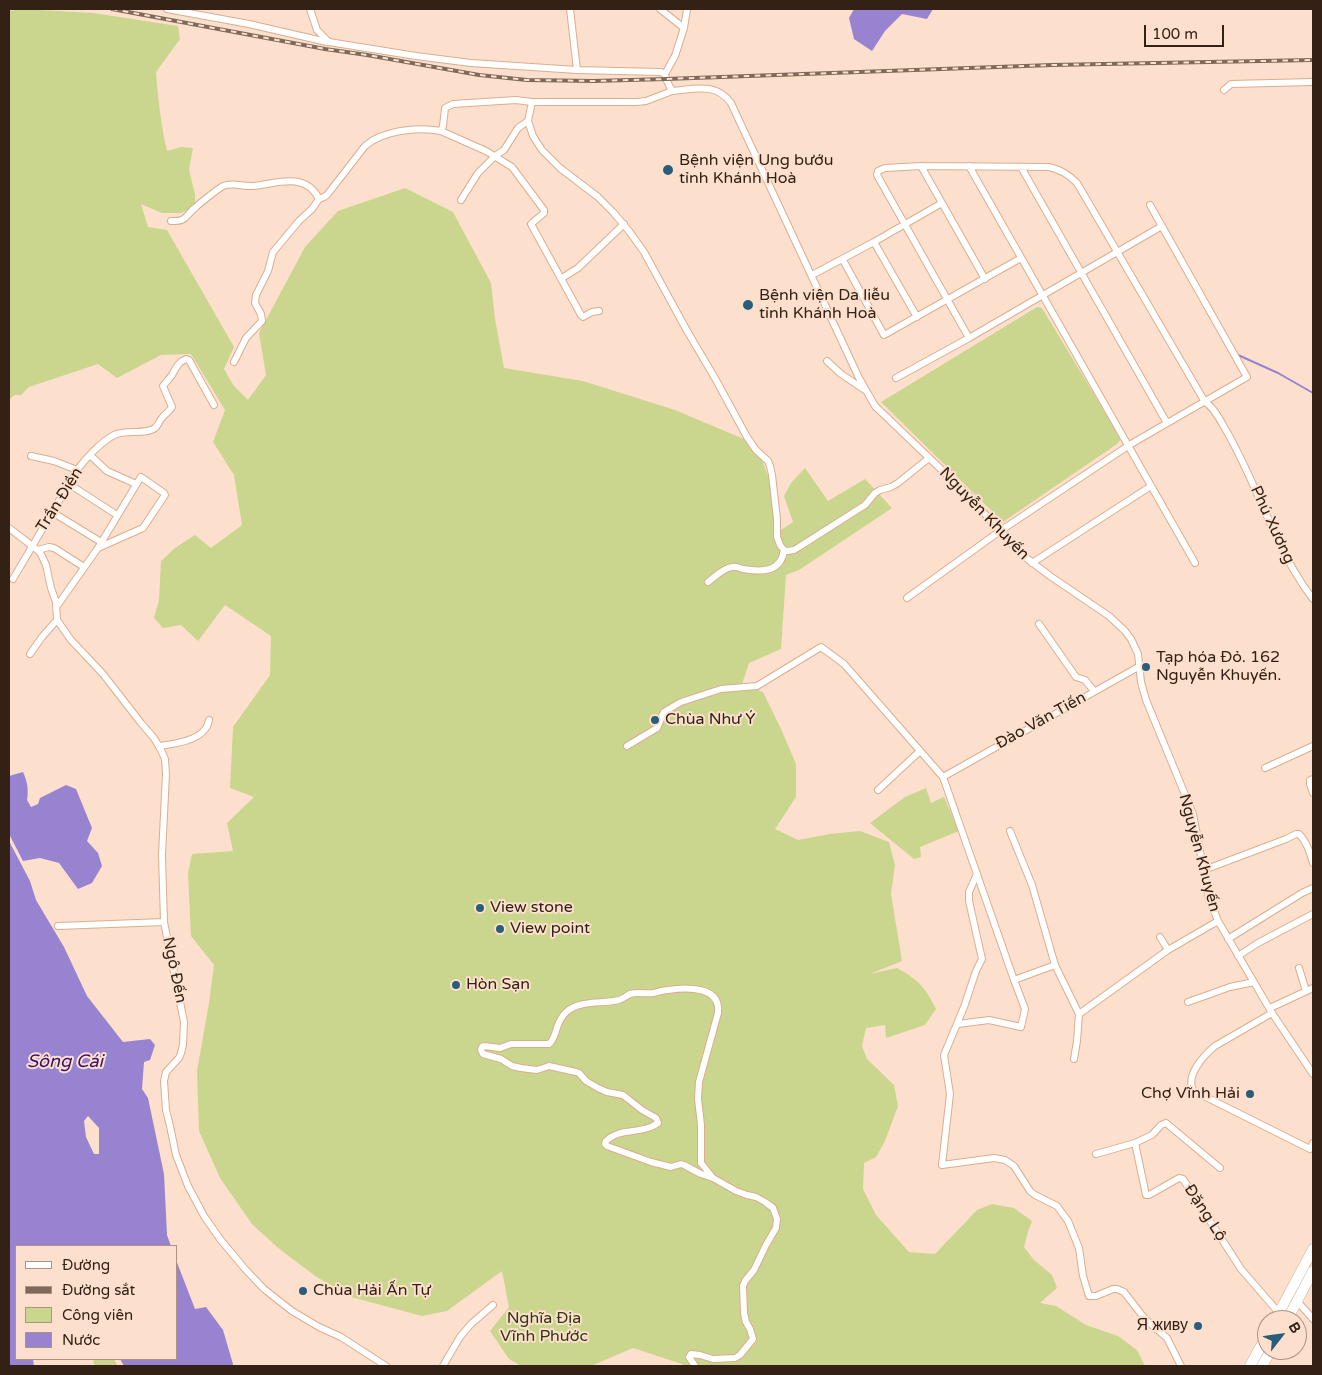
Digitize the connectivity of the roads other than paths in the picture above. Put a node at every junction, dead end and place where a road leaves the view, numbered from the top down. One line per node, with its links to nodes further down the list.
1 (169, 9): 7 (street)
2 (310, 9): 7 (street)
3 (570, 9): 8 (street)
4 (660, 9): 6 (street)
5 (687, 9): 6 (street)
6 (684, 28): 9 (street)
7 (329, 42): 8 (street)
8 (577, 70): 9 (street)
9 (665, 74): 12 (street)
10 (1313, 82): 11 (street)
11 (1224, 90)
12 (672, 91): 13 (street, Nguyễn Khuyến); 33 (street, Nguyễn Khuyến)
13 (532, 102): 14 (street); 15 (street, Nguyễn Khuyến)
14 (528, 121): 16 (street); 25 (street)
15 (441, 131): 16 (street); 20 (street)
16 (495, 156): 21 (street); 34 (street)
17 (921, 166): 18 (street, Phú Xương); 22 (street); 26 (street, Phú Xương)
18 (968, 166): 19 (street, Phú Xương); 30 (street)
19 (1021, 166): 29 (street, Phú Xương); 32 (street)
20 (319, 198): 24 (street); 42 (street)
21 (461, 200)
22 (942, 203): 26 (street); 35 (street)
23 (1150, 205): 27 (street)
24 (171, 221)
25 (624, 224): 34 (street); 63 (street)
26 (905, 224): 28 (street); 37 (street)
27 (1162, 226): 29 (street); 45 (street)
28 (874, 242): 31 (street); 39 (street)
29 (1117, 251): 32 (street); 45 (street, Phú Xương)
30 (1021, 258): 35 (street); 36 (street)
31 (843, 260): 33 (street); 39 (street)
32 (1081, 272): 36 (street); 47 (street)
33 (812, 276): 44 (street, Nguyễn Khuyến)
34 (562, 278): 38 (street)
35 (985, 278): 37 (street)
36 (1042, 295): 40 (street); 48 (street)
37 (947, 300): 39 (street); 40 (street)
38 (599, 311)
39 (917, 317)
40 (969, 338): 43 (street)
41 (828, 361): 44 (street)
42 (234, 362)
43 (896, 378)
44 (866, 390): 51 (street, Nguyễn Khuyến)
45 (1205, 402): 47 (street); 70 (street, Phú Xương)
46 (214, 405): 49 (street, Trần Điền)
47 (1167, 423): 48 (street)
48 (1128, 446): 55 (street); 59 (street)
49 (90, 455): 52 (street, Trần Điền); 54 (street)
50 (31, 456): 52 (street)
51 (929, 458): 59 (street, Nguyễn Khuyến); 63 (street)
52 (77, 470): 53 (street, Trần Điền)
53 (69, 484): 56 (street, Trần Điền); 57 (street)
54 (136, 484): 57 (street); 61 (street)
55 (1151, 486): 64 (street); 65 (street)
56 (52, 512): 60 (street, Trần Điền); 61 (street)
57 (117, 515): 61 (street)
58 (9, 528): 60 (street)
59 (1000, 531): 64 (street, Nguyễn Khuyến); 69 (street)
60 (32, 545): 62 (street); 67 (street, Trần Điền)
61 (100, 545): 66 (street)
62 (38, 550): 66 (street); 71 (street)
63 (784, 550): 68 (street)
64 (1032, 563): 75 (street, Nguyễn Khuyến)
65 (1195, 563)
66 (84, 567): 71 (street)
67 (13, 579)
68 (708, 582)
69 (907, 598)
70 (1313, 599)
71 (57, 606): 72 (street)
72 (56, 620): 74 (street); 78 (street, Ngô Đến)
73 (1039, 624): 76 (street)
74 (30, 654)
75 (1140, 666): 76 (street, Đào Văn Tiến); 89 (street, Nguyễn Khuyến)
76 (1094, 691): 83 (street, Đào Văn Tiến)
77 (209, 720): 78 (street)
78 (159, 746): 94 (street, Ngô Đến)
79 (627, 746): 81 (street)
80 (1313, 746): 82 (street)
81 (920, 751): 83 (street); 85 (street)
82 (1265, 768)
83 (942, 776): 90 (street)
84 (1313, 779): 86 (street)
85 (878, 790)
86 (1313, 793)
87 (1010, 831): 100 (street)
88 (1313, 864): 89 (street)
89 (1204, 870): 93 (street, Nguyễn Khuyến)
90 (977, 874): 102 (street); 109 (street)
91 (1313, 888): 97 (street)
92 (1313, 914): 99 (street)
93 (1218, 921): 97 (street, Nguyễn Khuyến); 98 (street)
94 (164, 922): 95 (street); 126 (street, Ngô Đến)
95 (58, 926)
96 (1160, 937): 98 (street)
97 (1228, 939): 99 (street, Nguyễn Khuyến)
98 (1168, 950): 108 (street)
99 (1238, 956): 103 (street, Nguyễn Khuyến)
100 (1056, 965): 102 (street); 108 (street)
101 (1299, 968): 105 (street)
102 (1014, 980): 109 (street)
103 (1254, 982): 106 (street); 107 (street, Nguyễn Khuyến)
104 (1313, 988): 105 (street)
105 (1306, 991): 107 (street)
106 (1188, 1002)
107 (1271, 1010): 111 (street, Nguyễn Khuyến); 113 (street)
108 (1080, 1014): 110 (street)
109 (958, 1024): 129 (street)
110 (1074, 1059)
111 (1313, 1074)
112 (1135, 1142): 114 (street); 115 (street); 121 (street, Đặng Lộ)
113 (1312, 1148)
114 (1096, 1154)
115 (1220, 1168)
116 (713, 1178): 116 (street); 128 (street)
117 (1313, 1248): 119 (main road)
118 (1313, 1271): 119 (main road)
119 (1294, 1297): 122 (main road); 123 (main road); 124 (street)
120 (493, 1305): 127 (street)
121 (1272, 1310)
122 (1282, 1310)
123 (1290, 1310)
124 (1313, 1319)
125 (1257, 1353): 130 (main road)
126 (386, 1366)
127 (443, 1366)
128 (695, 1366)
129 (1181, 1366)
130 (1250, 1366)

